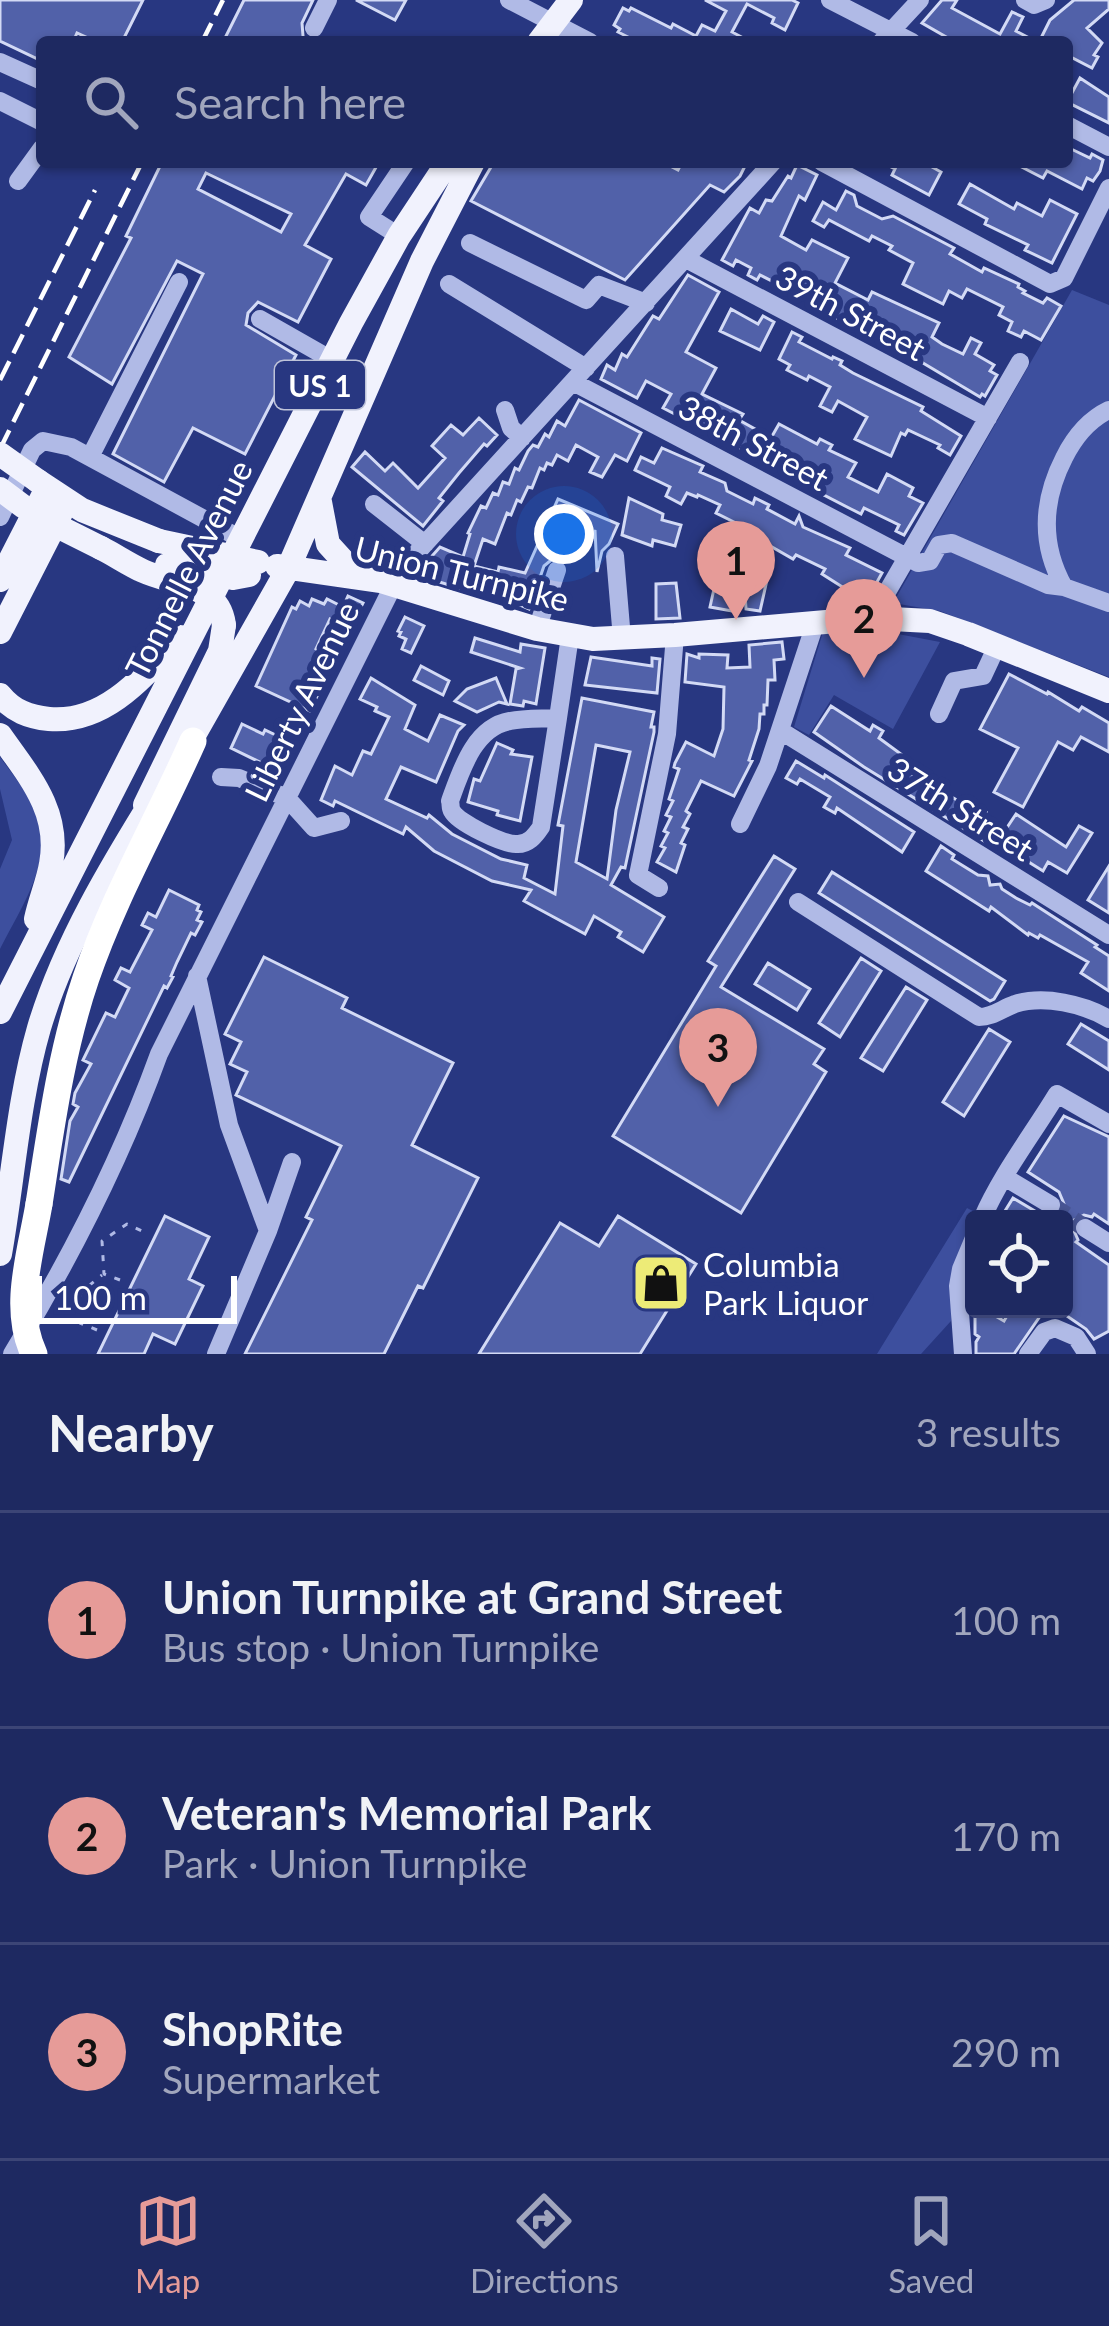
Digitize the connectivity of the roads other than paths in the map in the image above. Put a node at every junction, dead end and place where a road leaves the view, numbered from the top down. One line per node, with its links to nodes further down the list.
1 (328, 0): 8 (street)
2 (509, 0): 9 (street)
3 (571, 0): 9 (main road)
4 (830, 0): 10 (street)
5 (920, 0): 10 (street)
6 (1025, 0): 7 (street)
7 (1046, 0)
8 (314, 28)
9 (546, 33)
10 (886, 36)
11 (0, 62): 12 (street)
12 (36, 78)
13 (0, 101): 14 (street)
14 (36, 119)
15 (1073, 127): 16 (street)
16 (1109, 147)
17 (36, 156): 23 (street)
18 (402, 168): 25 (street)
19 (470, 168): 43 (main road)
20 (768, 168): 27 (street, Liberty Avenue)
21 (832, 168): 24 (street)
22 (443, 169): 25 (main road, Tonnelle Avenue / US 1)
23 (18, 181)
24 (1109, 188)
25 (399, 236): 32 (main road, Tonnelle Avenue / US 1)
26 (470, 243): 30 (street)
27 (686, 259): 30 (street, Liberty Avenue); 37 (street, 39th Street)
28 (179, 282): 40 (street)
29 (449, 284): 34 (street, 38th Street)
30 (646, 303): 34 (street, Liberty Avenue)
31 (260, 320): 32 (street)
32 (332, 360): 47 (main road, Tonnelle Avenue / US 1)
33 (1020, 362): 37 (street)
34 (579, 375): 38 (street, Liberty Avenue); 51 (street, 38th Street)
35 (505, 410): 38 (street)
36 (1109, 410): 58 (street)
37 (988, 418): 51 (street)
38 (522, 437): 48 (street, Liberty Avenue)
39 (0, 454): 42 (main road, bridge)
40 (90, 457): 46 (street); 47 (street)
41 (0, 489): 45 (main road, bridge)
42 (50, 490): 45 (main road); 52 (main road, bridge)
43 (320, 500): 53 (main road); 55 (main road)
44 (374, 504): 48 (street)
45 (37, 515): 49 (main road); 56 (main road); 64 (main road)
46 (0, 517)
47 (241, 538): 61 (main road, Tonnelle Avenue / US 1)
48 (425, 544): 57 (street, Liberty Avenue)
49 (101, 548): 52 (main road, bridge); 61 (main road, bridge)
50 (615, 556): 67 (street)
51 (907, 556): 58 (street); 60 (street)
52 (253, 569): 53 (main road, Union Turnpike)
53 (288, 569): 55 (main road, Union Turnpike); 75 (main road)
54 (556, 570): 63 (street)
55 (358, 577): 57 (main road, Union Turnpike)
56 (0, 580)
57 (392, 584): 63 (main road, Union Turnpike); 77 (street, Liberty Avenue)
58 (1064, 587): 59 (street)
59 (1109, 603)
60 (872, 618): 62 (main road, Union Turnpike); 68 (main road, Union Turnpike)
61 (213, 620): 70 (main road); 80 (main road); 84 (main road, Tonnelle Avenue / US 1)
62 (815, 624): 65 (main road, Union Turnpike); 73 (street)
63 (537, 628): 66 (main road, Union Turnpike)
64 (0, 632)
65 (675, 635): 67 (main road, Union Turnpike); 81 (street)
66 (570, 636): 67 (main road, Union Turnpike); 72 (street)
67 (622, 639)
68 (998, 646): 69 (main road, Union Turnpike); 71 (street)
69 (1109, 691)
70 (0, 695)
71 (939, 714)
72 (558, 718): 72 (street)
73 (781, 731): 79 (street); 83 (street, 37th Street)
74 (0, 735): 84 (main road)
75 (193, 741): 80 (main road); 99 (highway, bridge)
76 (221, 778): 77 (street)
77 (287, 798): 78 (street); 85 (street, Liberty Avenue)
78 (341, 821)
79 (740, 824)
80 (135, 829): 96 (main road)
81 (659, 888)
82 (798, 902): 87 (street)
83 (1109, 935)
84 (28, 956): 86 (main road, Tonnelle Avenue / US 1)
85 (197, 976): 94 (street); 98 (street, Liberty Avenue)
86 (0, 1012)
87 (1109, 1019)
88 (1109, 1124): 90 (street)
89 (292, 1162): 94 (street)
90 (1006, 1178): 91 (street); 92 (street)
91 (1051, 1205)
92 (986, 1210)
93 (1085, 1228): 95 (street)
94 (268, 1231): 100 (street)
95 (1109, 1244)
96 (0, 1254)
97 (965, 1259): 101 (street)
98 (12, 1354)
99 (34, 1354)
100 (216, 1354)
101 (963, 1354)
102 (1028, 1354): 103 (street)
103 (1087, 1354)

